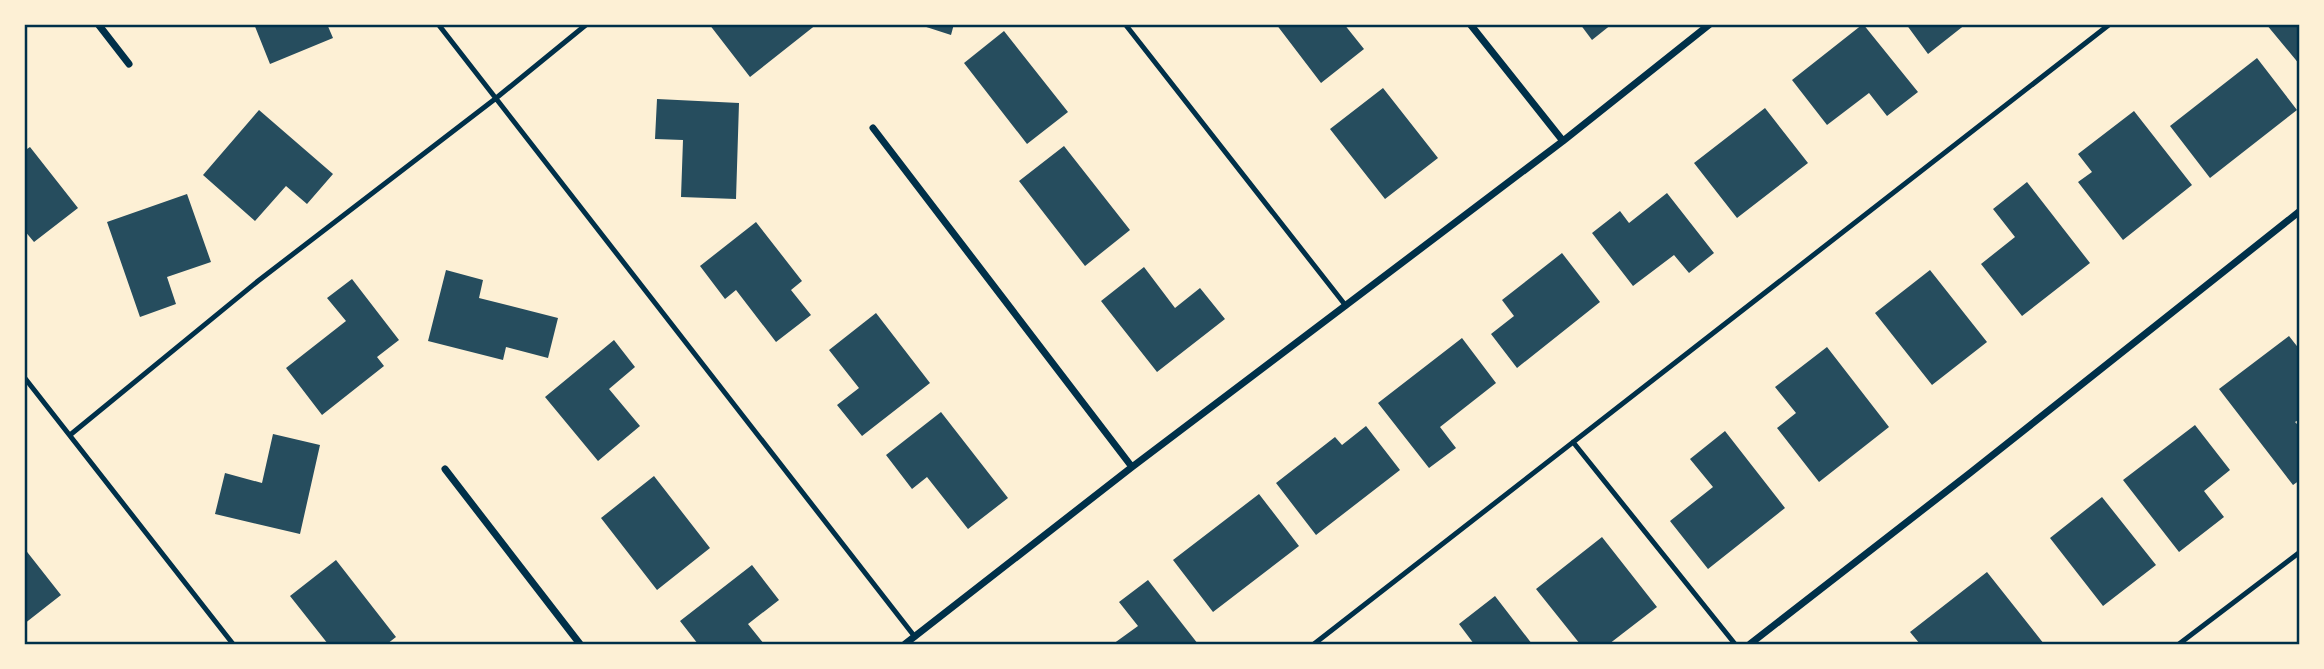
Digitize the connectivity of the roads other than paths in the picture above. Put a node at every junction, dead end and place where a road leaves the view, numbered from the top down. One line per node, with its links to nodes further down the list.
1 (98, 24): 8 (street)
2 (438, 24): 9 (lane)
3 (587, 24): 9 (lane)
4 (1125, 24): 13 (lane)
5 (1470, 24): 11 (street)
6 (1710, 24): 11 (street)
7 (2110, 24): 16 (lane)
8 (130, 64)
9 (495, 99): 15 (lane); 20 (lane)
10 (873, 128): 17 (street)
11 (1563, 141): 13 (street)
12 (2300, 211): 26 (street)
13 (1346, 306): 17 (street)
14 (24, 377): 15 (lane)
15 (70, 435): 21 (lane)
16 (1573, 442): 24 (lane); 25 (lane)
17 (1132, 467): 20 (street)
18 (445, 470): 22 (street)
19 (2300, 552): 27 (lane)
20 (915, 637): 23 (street)
21 (233, 645)
22 (580, 645)
23 (905, 645)
24 (1314, 645)
25 (1735, 645)
26 (1750, 645)
27 (2179, 645)

